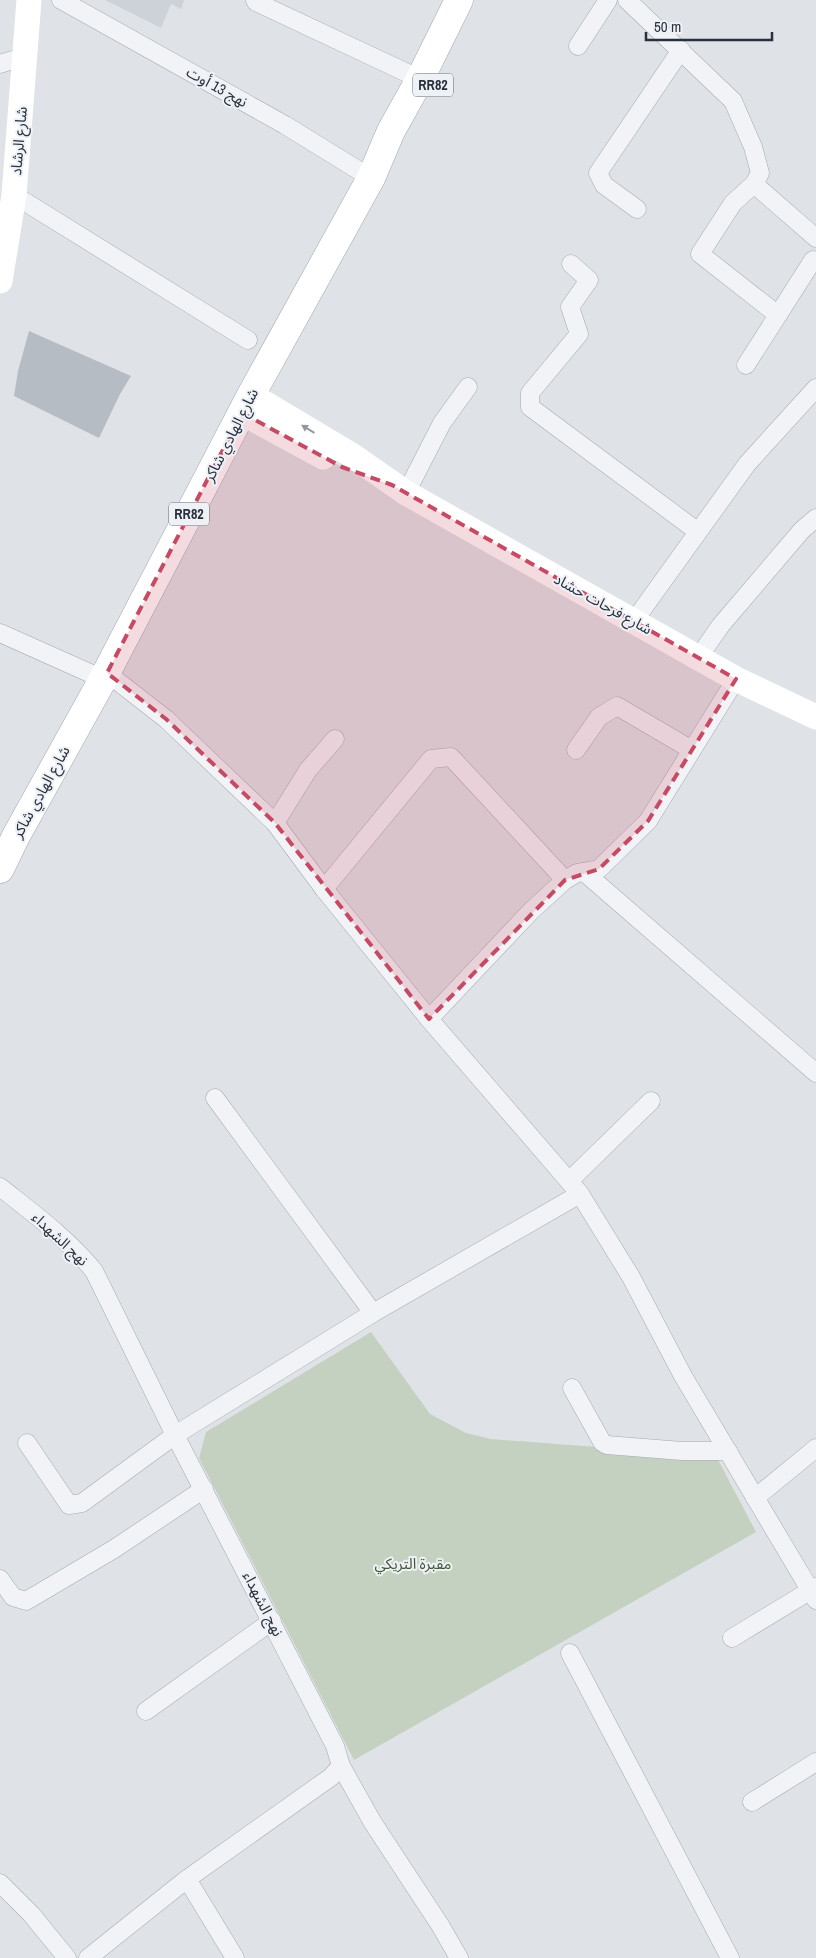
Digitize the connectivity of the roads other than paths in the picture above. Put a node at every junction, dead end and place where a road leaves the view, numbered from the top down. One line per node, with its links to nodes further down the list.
1 (29, 0): 10 (street, شارع الرشاد)
2 (61, 0): 13 (street, نهج 13 أوت)
3 (255, 0): 12 (street)
4 (459, 0): 12 (main road, شارع الهادي شاكر / RR82)
5 (474, 0): 13 (main road, شارع الهادي شاكر / RR82)
6 (608, 0): 8 (street)
7 (627, 0): 9 (street)
8 (578, 46)
9 (681, 50): 14 (street); 16 (street)
10 (26, 56): 11 (street); 15 (street, شارع الرشاد)
11 (0, 64)
12 (420, 80): 13 (main road, شارع الهادي شاكر / RR82)
13 (375, 169): 26 (main road, شارع الهادي شاكر / RR82)
14 (754, 184): 17 (street); 21 (street)
15 (14, 196): 20 (street, شارع الرشاد); 22 (street)
16 (637, 209)
17 (816, 238)
18 (816, 263): 21 (street)
19 (571, 264): 29 (street)
20 (0, 281)
21 (778, 315): 23 (street)
22 (248, 340)
23 (746, 365)
24 (468, 387): 27 (street)
25 (816, 388): 29 (street)
26 (246, 404): 27 (street, شارع فرحات حشاد); 33 (main road, شارع الهادي شاكر / RR82)
27 (399, 489): 30 (street, شارع فرحات حشاد)
28 (816, 518): 32 (street)
29 (697, 531): 30 (street)
30 (634, 621): 32 (street, شارع فرحات حشاد)
31 (0, 633): 33 (street)
32 (698, 658): 34 (street, شارع فرحات حشاد)
33 (105, 676): 39 (street); 40 (main road, شارع الهادي شاكر / RR82)
34 (736, 679): 35 (street, شارع فرحات حشاد); 38 (street)
35 (816, 717)
36 (335, 739): 39 (street)
37 (576, 750): 38 (street)
38 (692, 750): 41 (street)
39 (274, 823): 43 (street)
40 (0, 870)
41 (584, 872): 42 (street); 45 (street)
42 (565, 880): 43 (street); 44 (street)
43 (324, 889): 44 (street)
44 (429, 1018): 49 (street)
45 (816, 1073)
46 (215, 1098): 50 (street)
47 (651, 1101): 49 (street)
48 (0, 1187): 52 (street, نهج الشهداء)
49 (574, 1187): 50 (street); 55 (street)
50 (373, 1313): 52 (street)
51 (572, 1388): 55 (street)
52 (175, 1435): 53 (street); 56 (street, نهج الشهداء)
53 (27, 1443)
54 (816, 1448): 57 (street)
55 (728, 1451): 57 (street)
56 (204, 1489): 58 (street); 60 (street, نهج الشهداء)
57 (755, 1498): 59 (street)
58 (0, 1579)
59 (814, 1593): 61 (street)
60 (272, 1620): 63 (street); 65 (street, نهج الشهداء)
61 (732, 1638)
62 (570, 1653): 73 (street)
63 (146, 1711)
64 (816, 1762): 66 (street)
65 (341, 1766): 67 (street); 72 (street, نهج الشهداء)
66 (752, 1802)
67 (187, 1879): 70 (street); 71 (street)
68 (0, 1883): 69 (street)
69 (67, 1958)
70 (88, 1958)
71 (235, 1958)
72 (459, 1958)
73 (730, 1958)

